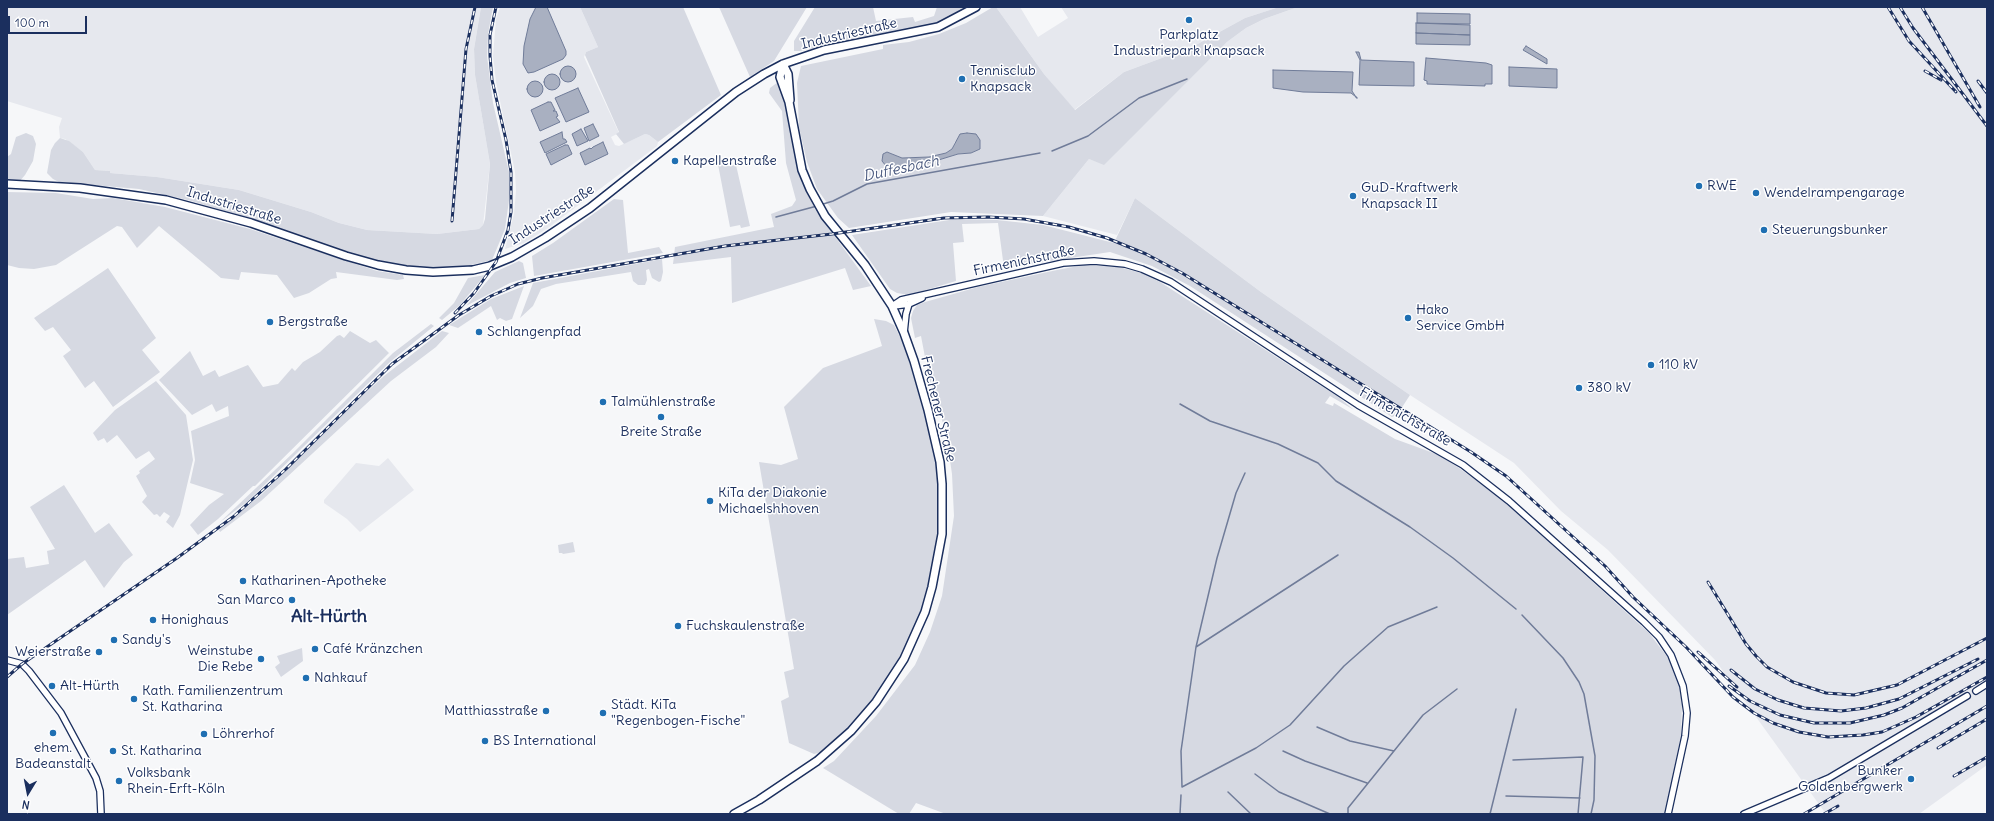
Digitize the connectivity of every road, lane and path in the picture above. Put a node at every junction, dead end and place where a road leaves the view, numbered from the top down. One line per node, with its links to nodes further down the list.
1 (976, 7): 2 (main road, Industriestraße)
2 (783, 64): 3 (main road, Industriestraße); 6 (main road, Frechener Straße)
3 (7, 184)
4 (929, 294): 5 (street, Firmenichstraße); 6 (street, Firmenichstraße); 14 (street, Firmenichstraße)
5 (909, 304): 6 (street, Firmenichstraße); 7 (street)
6 (892, 306): 7 (main road, Frechener Straße)
7 (904, 333): 13 (main road, Frechener Straße)
8 (7, 660): 12 (street)
9 (1987, 684): 10 (street)
10 (1976, 691)
11 (1967, 696): 15 (street)
12 (101, 814)
13 (734, 814)
14 (1668, 814)
15 (1744, 814)

